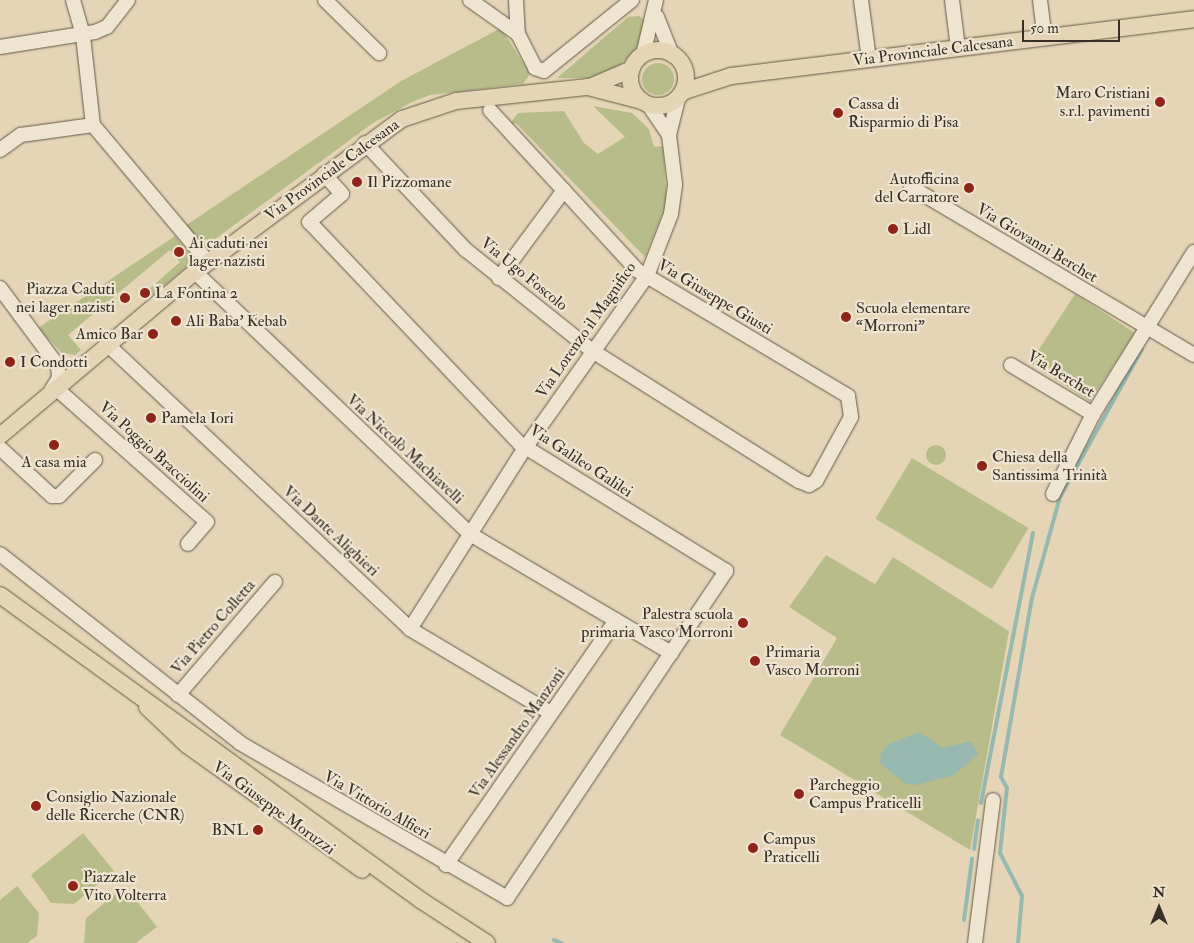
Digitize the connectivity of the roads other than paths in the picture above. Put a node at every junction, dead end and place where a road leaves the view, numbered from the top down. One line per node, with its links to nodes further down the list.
1 (73, 0): 14 (street)
2 (128, 0): 14 (street)
3 (325, 0): 18 (street)
4 (470, 0): 11 (street)
5 (861, 0): 20 (street)
6 (952, 0): 17 (street)
7 (1040, 0): 15 (street)
8 (630, 2): 10 (street); 13 (street)
9 (516, 4): 11 (street); 13 (street)
10 (655, 4): 19 (street); 21 (street)
11 (498, 16): 13 (street)
12 (1194, 19): 15 (main road, Via Provinciale Calcesana)
13 (518, 34)
14 (83, 36): 16 (street); 28 (street)
15 (1045, 38): 17 (main road, Via Provinciale Calcesana)
16 (0, 47)
17 (958, 48): 20 (main road, Via Provinciale Calcesana)
18 (379, 53)
19 (643, 55): 21 (main road); 22 (main road)
20 (869, 59): 23 (main road, Via Provinciale Calcesana)
21 (678, 61): 23 (main road, Via Provinciale Calcesana); 25 (main road)
22 (632, 69): 24 (main road, Via Provinciale Calcesana); 26 (main road)
23 (731, 76): 25 (main road, Via Provinciale Calcesana)
24 (588, 88): 26 (main road, Via Provinciale Calcesana); 30 (main road, Via Provinciale Calcesana)
25 (680, 95): 26 (main road); 29 (street, Via Lorenzo il Magnifico)
26 (645, 102): 29 (street, Via Lorenzo il Magnifico)
27 (490, 110): 34 (street, Via Giuseppe Giusti)
28 (94, 125): 31 (street); 36 (street)
29 (669, 135): 38 (street, Via Lorenzo il Magnifico)
30 (365, 143): 32 (main road, Via Provinciale Calcesana); 39 (street, Via Ugo Foscolo)
31 (0, 150)
32 (324, 174): 36 (main road, Via Provinciale Calcesana); 50 (street, Via Galileo Galilei)
33 (911, 187): 41 (street, Via Giovanni Berchet)
34 (564, 190): 38 (street, Via Giuseppe Giusti); 39 (street)
35 (1194, 252): 41 (street)
36 (208, 262): 37 (main road, Via Provinciale Calcesana)
37 (195, 272): 42 (main road, Via Provinciale Calcesana); 54 (street, Via Niccolò Machiavelli)
38 (647, 276): 43 (street, Via Lorenzo il Magnifico); 52 (street, Via Giuseppe Giusti)
39 (499, 278): 43 (street, Via Ugo Foscolo)
40 (0, 288): 46 (street)
41 (1145, 329): 44 (street, Via Giovanni Berchet); 47 (street)
42 (108, 345): 46 (main road, Via Provinciale Calcesana); 60 (street, Via Dante Alighieri)
43 (594, 352): 50 (street, Via Lorenzo il Magnifico); 52 (street, Via Ugo Foscolo)
44 (1194, 355)
45 (1011, 365): 47 (street, Via Berchet)
46 (52, 393): 48 (main road, Via Provinciale Calcesana); 55 (street, Via Poggio Bracciolini)
47 (1093, 414): 53 (street)
48 (0, 436)
49 (0, 448): 51 (street)
50 (525, 448): 54 (street, Via Lorenzo il Magnifico); 61 (street, Via Galileo Galilei)
51 (95, 460)
52 (810, 485)
53 (1052, 494)
54 (470, 534): 59 (street, Via Niccolò Machiavelli); 60 (street, Via Lorenzo il Magnifico)
55 (188, 544)
56 (0, 554): 62 (street, Via Vittorio Alfieri)
57 (275, 582): 62 (street, Via Pietro Colletta)
58 (0, 595): 66 (main road, Via Giuseppe Moruzzi)
59 (616, 620): 61 (street); 63 (street, Via Alessandro Manzoni)
60 (410, 628): 63 (street, Via Dante Alighieri)
61 (671, 653): 65 (street, Via Vittorio Alfieri)
62 (178, 694): 65 (street, Via Vittorio Alfieri)
63 (551, 713): 65 (street, Via Alessandro Manzoni)
64 (993, 800): 67 (street)
65 (446, 865)
66 (487, 943)
67 (975, 943)

